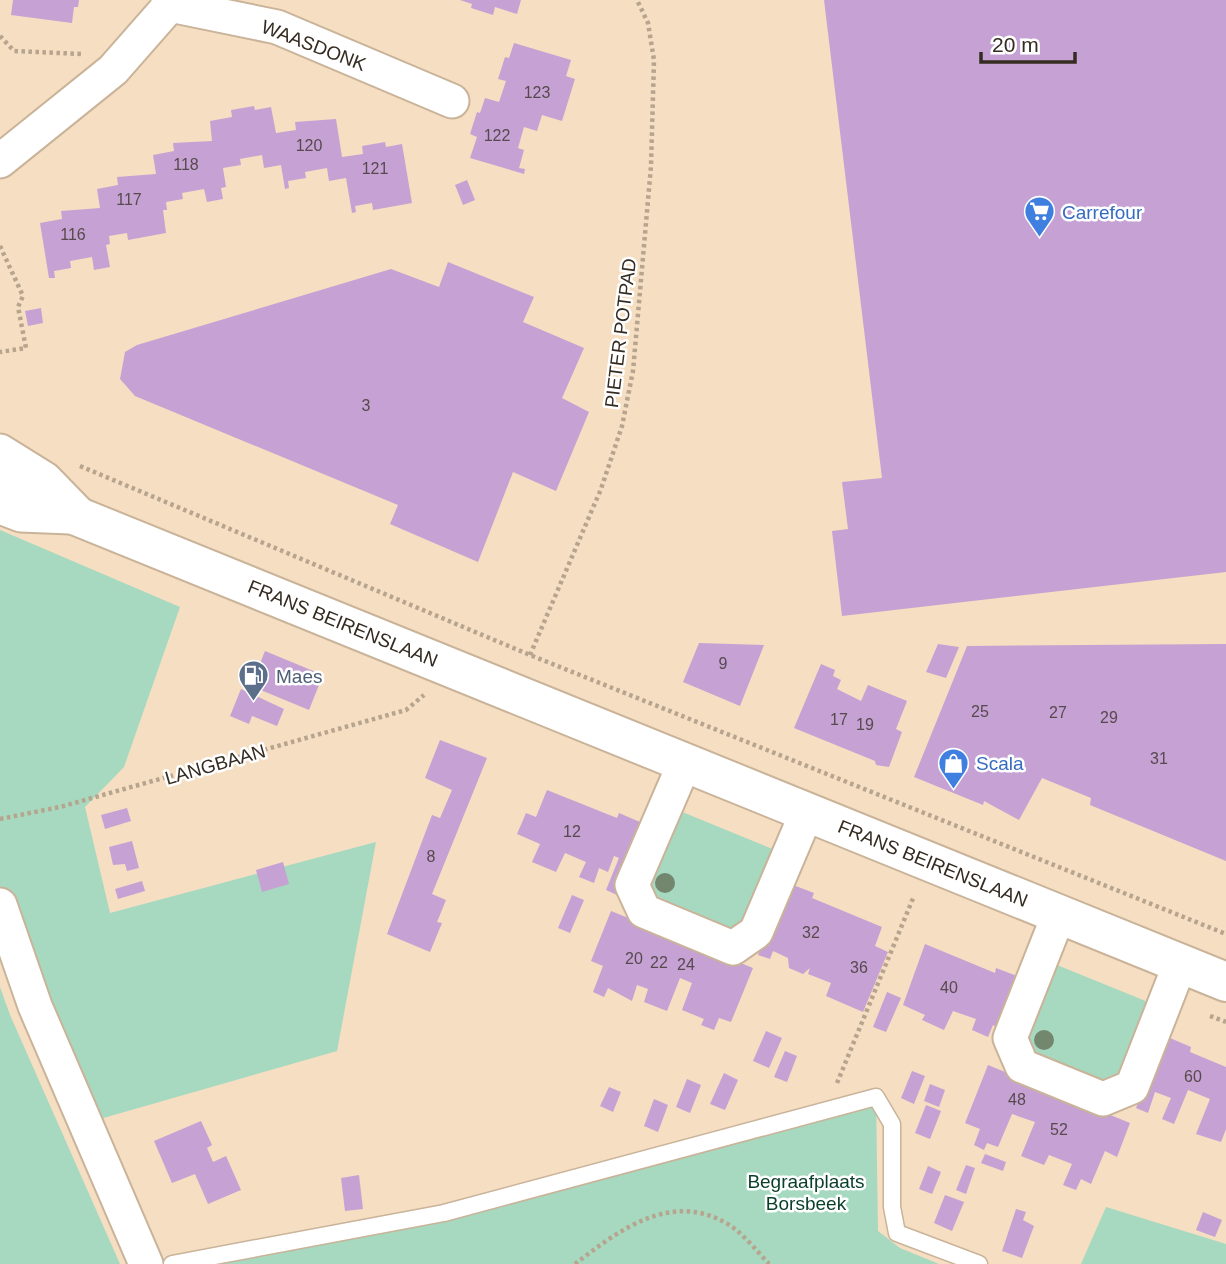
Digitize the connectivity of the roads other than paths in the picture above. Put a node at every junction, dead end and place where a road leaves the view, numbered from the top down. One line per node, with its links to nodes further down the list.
1 (169, 3): 2 (street, WAASDONK); 3 (street, WAASDONK)
2 (452, 101)
3 (0, 161)
4 (0, 451): 7 (street)
5 (0, 485): 7 (main road, FRANS BEIRENSLAAN)
6 (0, 507): 7 (street)
7 (83, 518): 8 (main road, FRANS BEIRENSLAAN)
8 (685, 762): 9 (main road, FRANS BEIRENSLAAN); 9 (street)
9 (807, 812): 10 (main road, FRANS BEIRENSLAAN)
10 (1059, 914): 12 (main road, FRANS BEIRENSLAAN); 12 (street)
11 (4, 916): 14 (street)
12 (1181, 964): 13 (main road, FRANS BEIRENSLAAN)
13 (1226, 982)
14 (146, 1264)
15 (172, 1264): 16 (lane)
16 (979, 1264)

